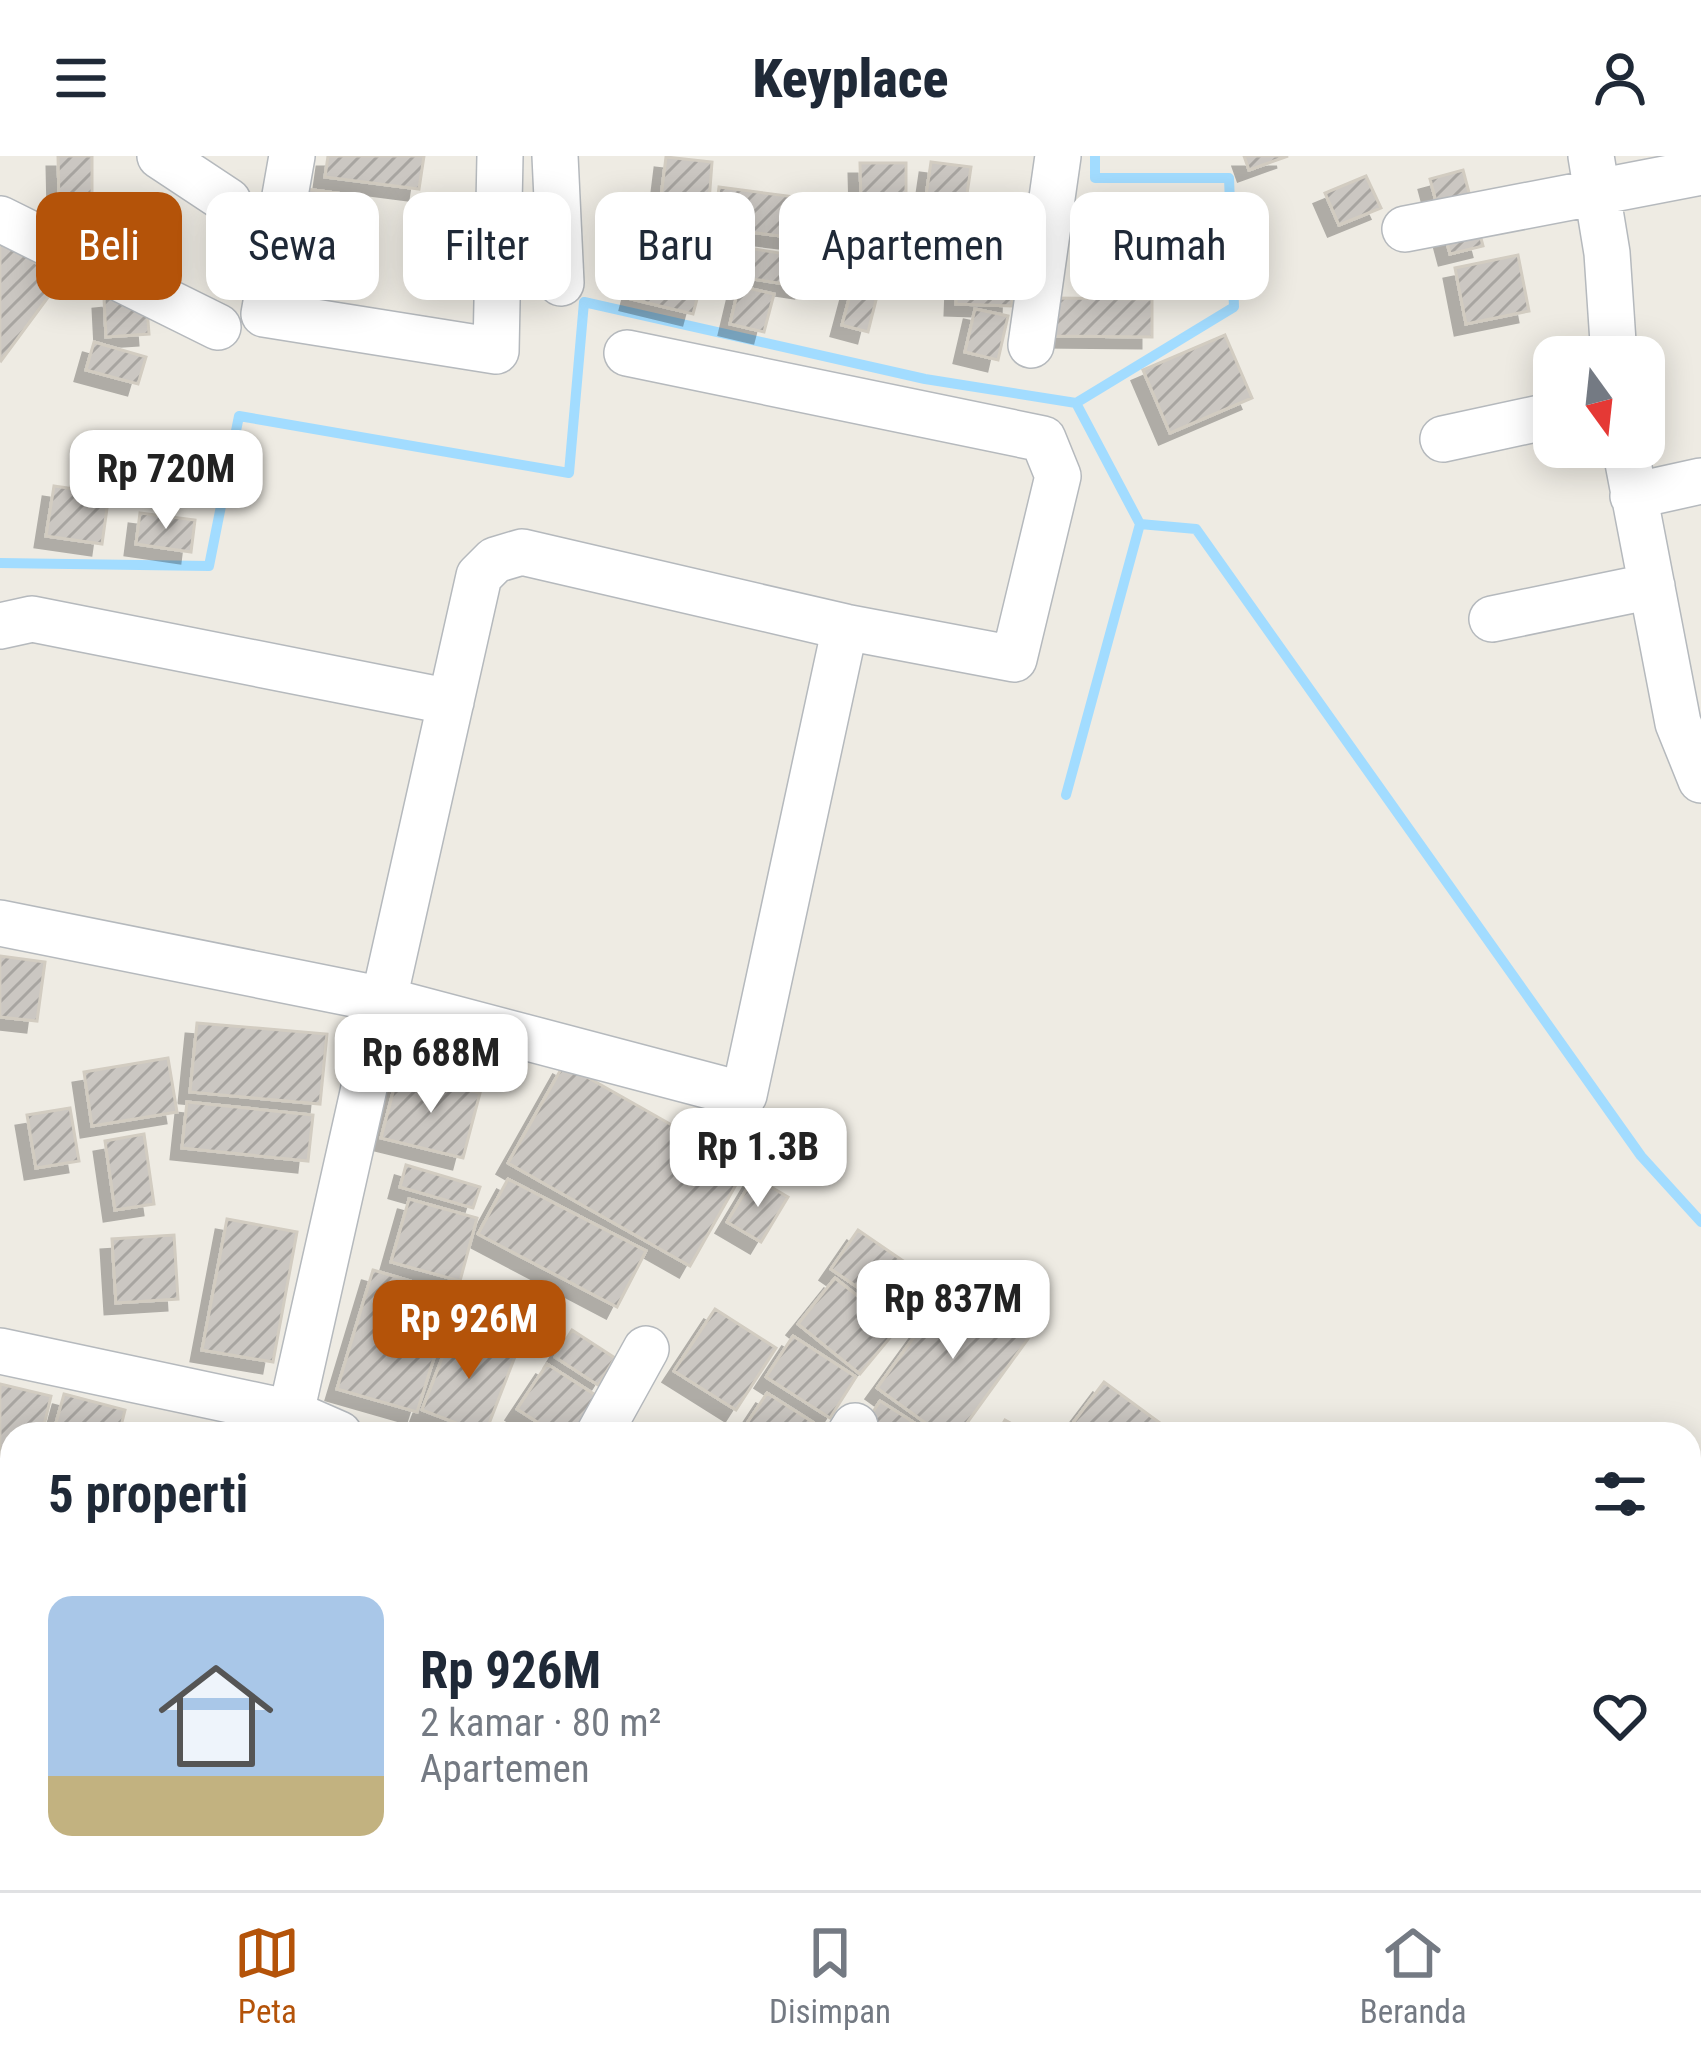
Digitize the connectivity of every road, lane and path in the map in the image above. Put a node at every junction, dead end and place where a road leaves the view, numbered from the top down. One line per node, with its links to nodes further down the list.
1 (160, 156): 8 (street)
2 (292, 156): 3 (street)
3 (500, 156)
4 (555, 156): 9 (street)
5 (1058, 156): 14 (street)
6 (1701, 172): 7 (street)
7 (1594, 175): 11 (street); 13 (street)
8 (214, 192)
9 (557, 192)
10 (0, 219): 12 (street)
11 (1406, 229)
12 (218, 327)
13 (1613, 336)
14 (1031, 345)
15 (627, 352): 24 (street)
16 (1533, 420): 17 (street)
17 (1443, 439)
18 (1628, 468): 20 (street)
19 (1701, 481): 20 (street)
20 (1633, 496): 21 (street)
21 (1652, 586): 22 (street); 25 (street)
22 (1492, 619)
23 (0, 626): 26 (street)
24 (845, 627): 26 (street); 29 (street)
25 (1688, 692): 27 (street)
26 (451, 702): 29 (street)
27 (1701, 780)
28 (0, 922): 29 (street)
29 (384, 1000): 32 (street)
30 (646, 1349): 34 (street)
31 (0, 1351): 32 (street)
32 (291, 1413): 33 (street)
33 (312, 1422)
34 (606, 1422)

